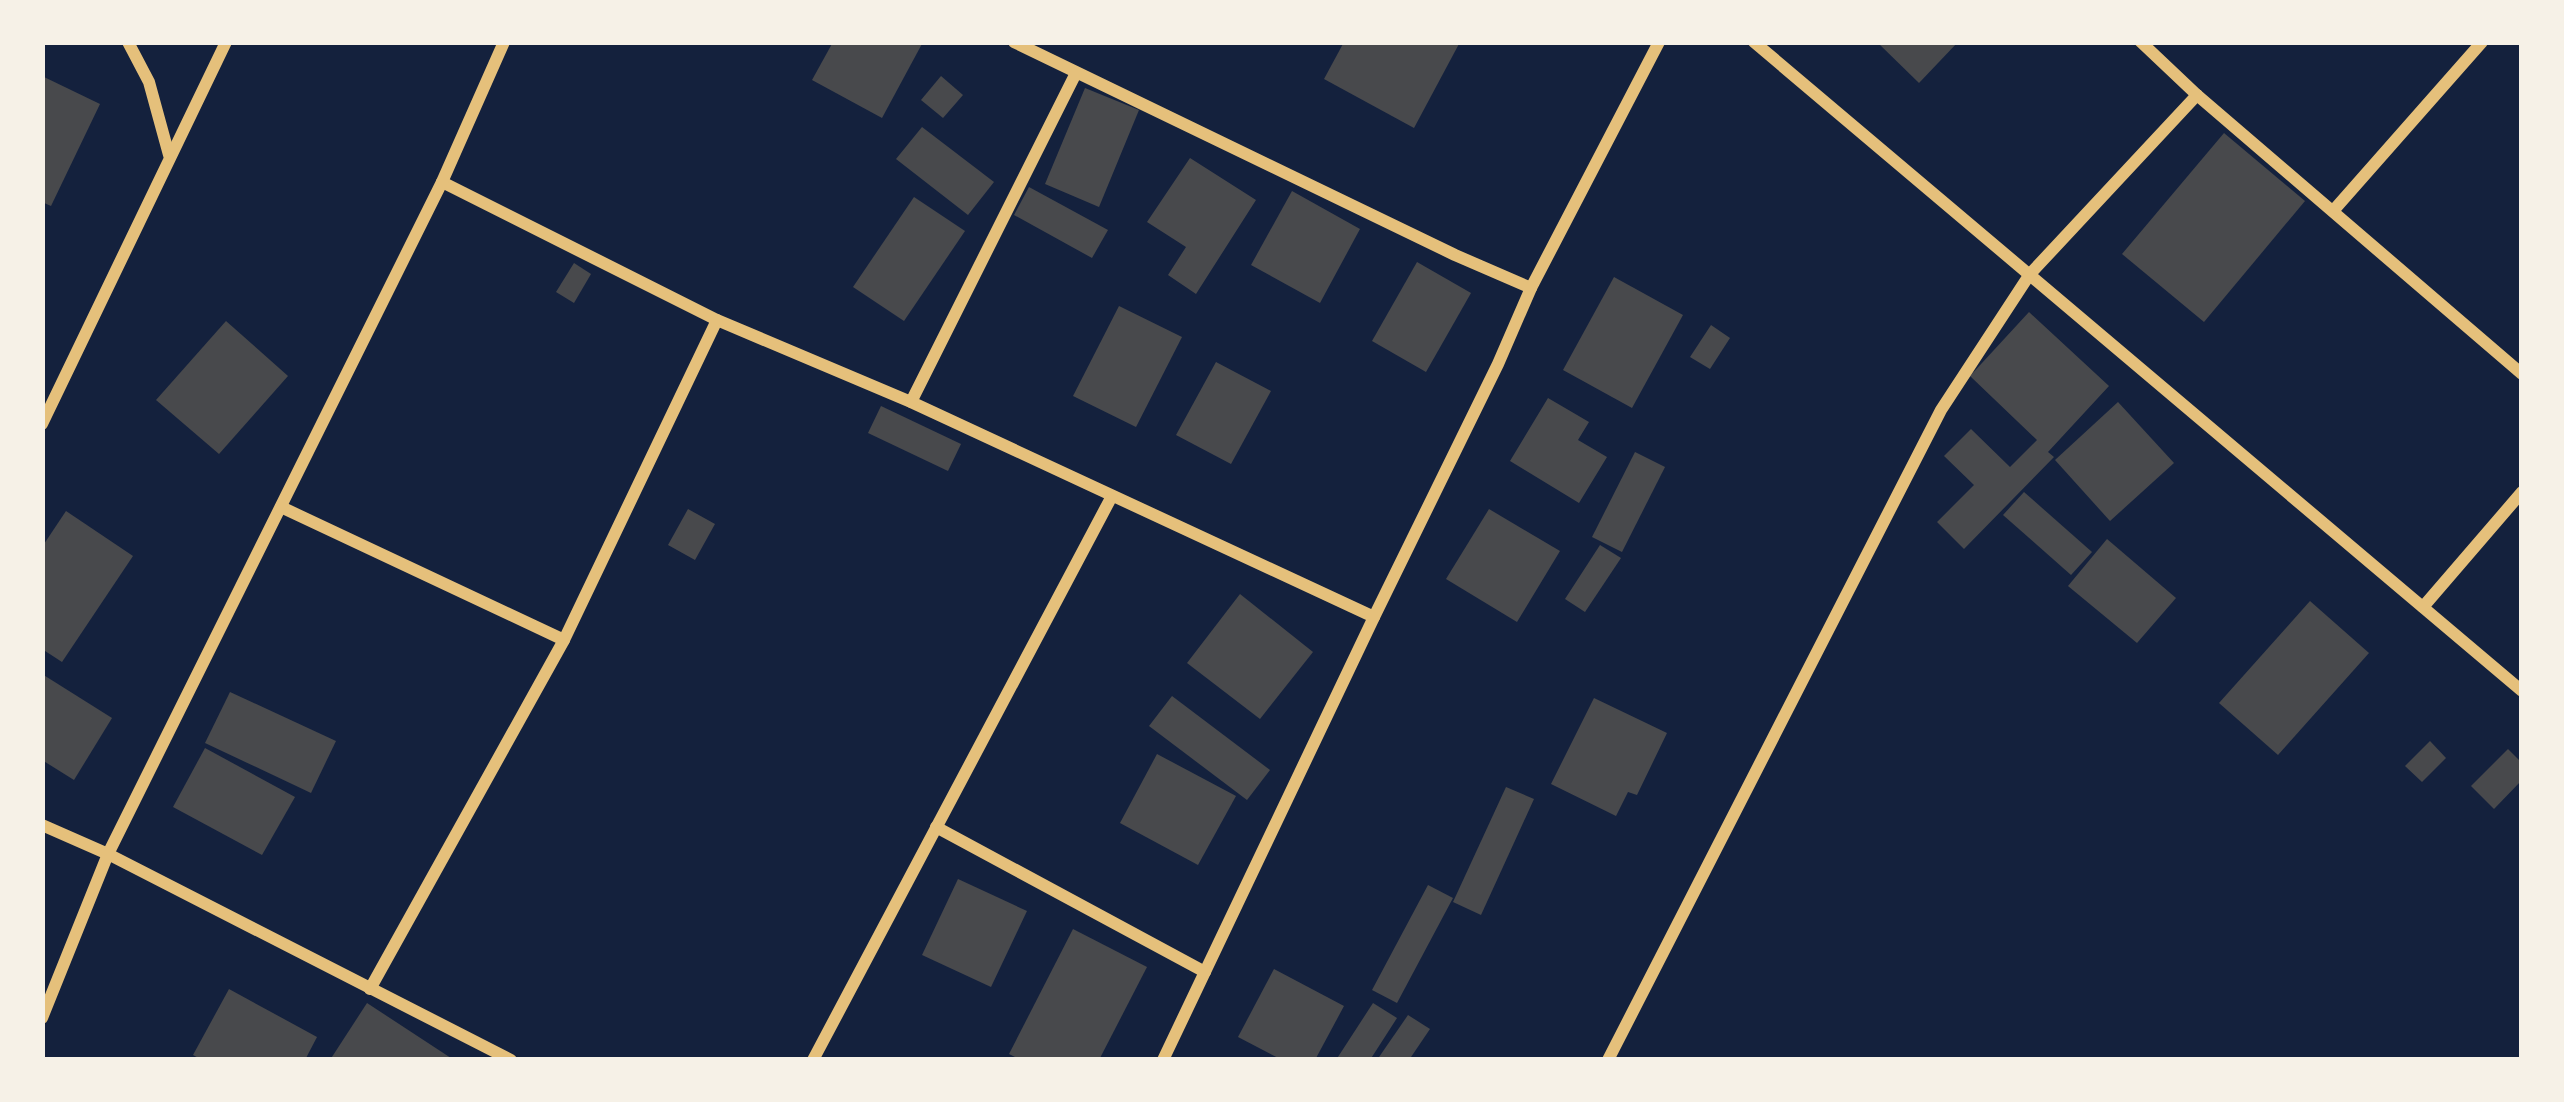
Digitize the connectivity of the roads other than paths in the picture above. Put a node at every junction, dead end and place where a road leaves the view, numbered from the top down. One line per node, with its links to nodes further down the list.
1 (128, 42): 11 (street)
2 (226, 42): 11 (street)
3 (504, 42): 12 (street)
4 (1014, 42): 9 (street)
5 (1659, 42): 15 (street)
6 (1754, 42): 14 (street)
7 (2141, 42): 10 (street)
8 (2482, 42): 13 (street)
9 (1076, 73): 15 (street); 20 (street)
10 (2197, 95): 13 (street); 14 (street)
11 (169, 156): 19 (street)
12 (442, 182): 16 (street); 24 (street)
13 (2332, 212): 17 (street)
14 (2030, 274): 25 (street); 38 (street)
15 (1531, 288): 26 (street)
16 (717, 320): 20 (street); 27 (street)
17 (2522, 374)
18 (42, 384): 19 (street)
19 (58, 390): 21 (street)
20 (911, 402): 23 (street)
21 (42, 424)
22 (2522, 492): 25 (street)
23 (1112, 496): 26 (street); 30 (street)
24 (280, 507): 27 (street); 31 (street)
25 (2423, 607): 28 (street)
26 (1374, 617): 32 (street)
27 (564, 640): 33 (street)
28 (2522, 691)
29 (42, 825): 31 (street)
30 (936, 827): 32 (street); 36 (street)
31 (108, 854): 33 (street); 34 (street)
32 (1205, 972): 37 (street)
33 (370, 988): 35 (street)
34 (42, 1018)
35 (511, 1060)
36 (813, 1060)
37 (1163, 1060)
38 (1608, 1060)

